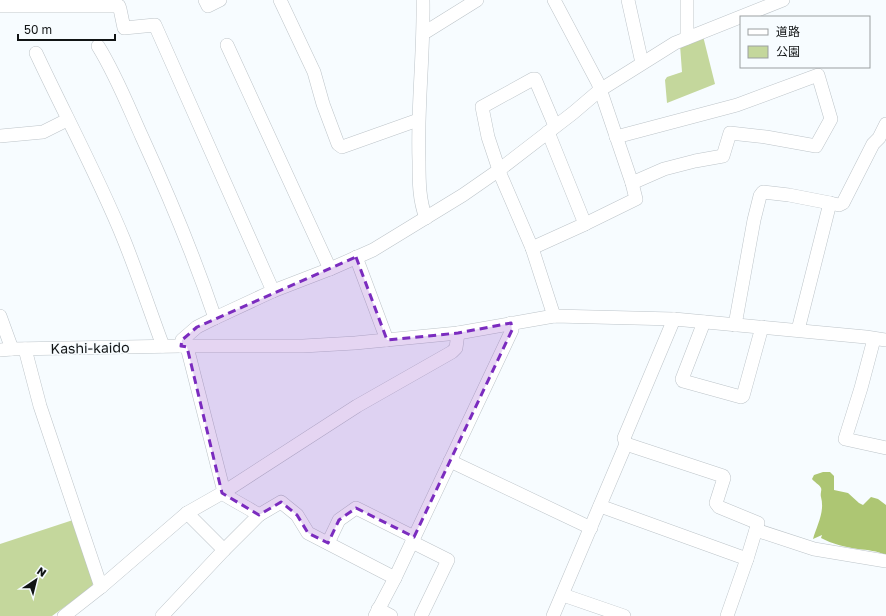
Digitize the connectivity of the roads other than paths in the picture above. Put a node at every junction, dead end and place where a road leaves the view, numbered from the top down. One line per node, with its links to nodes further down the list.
1 (205, 0): 2 (street)
2 (220, 0)
3 (280, 0): 22 (street)
4 (423, 0): 14 (street)
5 (477, 0): 14 (street)
6 (554, 0): 20 (street)
7 (628, 0): 19 (street)
8 (686, 0): 15 (street)
9 (784, 0): 12 (street)
10 (94, 3): 11 (street); 35 (street)
11 (0, 6)
12 (743, 16)
13 (740, 17): 15 (street)
14 (424, 33): 22 (street)
15 (687, 38): 19 (street)
16 (227, 45): 34 (street)
17 (98, 46): 38 (street)
18 (36, 53): 21 (street)
19 (642, 63): 20 (street)
20 (600, 90): 24 (street); 26 (street)
21 (67, 120): 25 (street); 48 (street)
22 (418, 120): 30 (street)
23 (886, 124): 29 (street)
24 (551, 129): 27 (street); 27 (street); 31 (street)
25 (0, 136)
26 (616, 137): 28 (street); 28 (street)
27 (499, 170): 30 (street); 32 (street)
28 (632, 183): 31 (street)
29 (830, 203): 42 (street); 44 (street)
30 (426, 218): 33 (street)
31 (585, 224): 32 (street)
32 (532, 248): 37 (street)
33 (356, 257): 34 (street); 47 (street)
34 (330, 269): 35 (street)
35 (273, 291): 38 (street)
36 (0, 316): 50 (street)
37 (554, 316): 39 (street, Kashi-kaido); 41 (street, Kashi-kaido)
38 (215, 318): 49 (street)
39 (674, 319): 40 (street, Kashi-kaido); 52 (street)
40 (704, 322): 42 (street, Kashi-kaido); 43 (street)
41 (511, 323): 45 (street, Kashi-kaido); 54 (street)
42 (735, 324): 43 (street, Kashi-kaido)
43 (762, 327): 44 (street, Kashi-kaido)
44 (798, 330): 46 (street, Kashi-kaido)
45 (458, 333): 47 (street, Kashi-kaido); 55 (street)
46 (880, 339): 53 (street)
47 (387, 340): 49 (street, Kashi-kaido)
48 (163, 346): 49 (street, Kashi-kaido); 51 (street, Kashi-kaido)
49 (184, 346): 55 (street)
50 (6, 349): 51 (street, Kashi-kaido)
51 (25, 349): 67 (street)
52 (626, 444): 56 (street); 60 (street)
53 (886, 448)
54 (450, 461): 59 (street); 61 (street)
55 (223, 492): 57 (street); 58 (street)
56 (600, 506): 59 (street); 64 (street)
57 (188, 513): 63 (street); 67 (street)
58 (259, 516): 62 (street); 63 (street)
59 (591, 528): 68 (street)
60 (756, 530): 64 (street); 65 (street)
61 (413, 539): 62 (street); 66 (street); 73 (street)
62 (328, 543): 66 (street)
63 (224, 550): 71 (street)
64 (747, 559): 76 (street)
65 (886, 561)
66 (395, 578): 69 (street)
67 (101, 586): 70 (street)
68 (563, 595): 74 (street); 75 (street)
69 (376, 613): 72 (street)
70 (67, 615)
71 (162, 616)
72 (391, 616)
73 (421, 616)
74 (553, 616)
75 (624, 616)
76 (727, 616)

